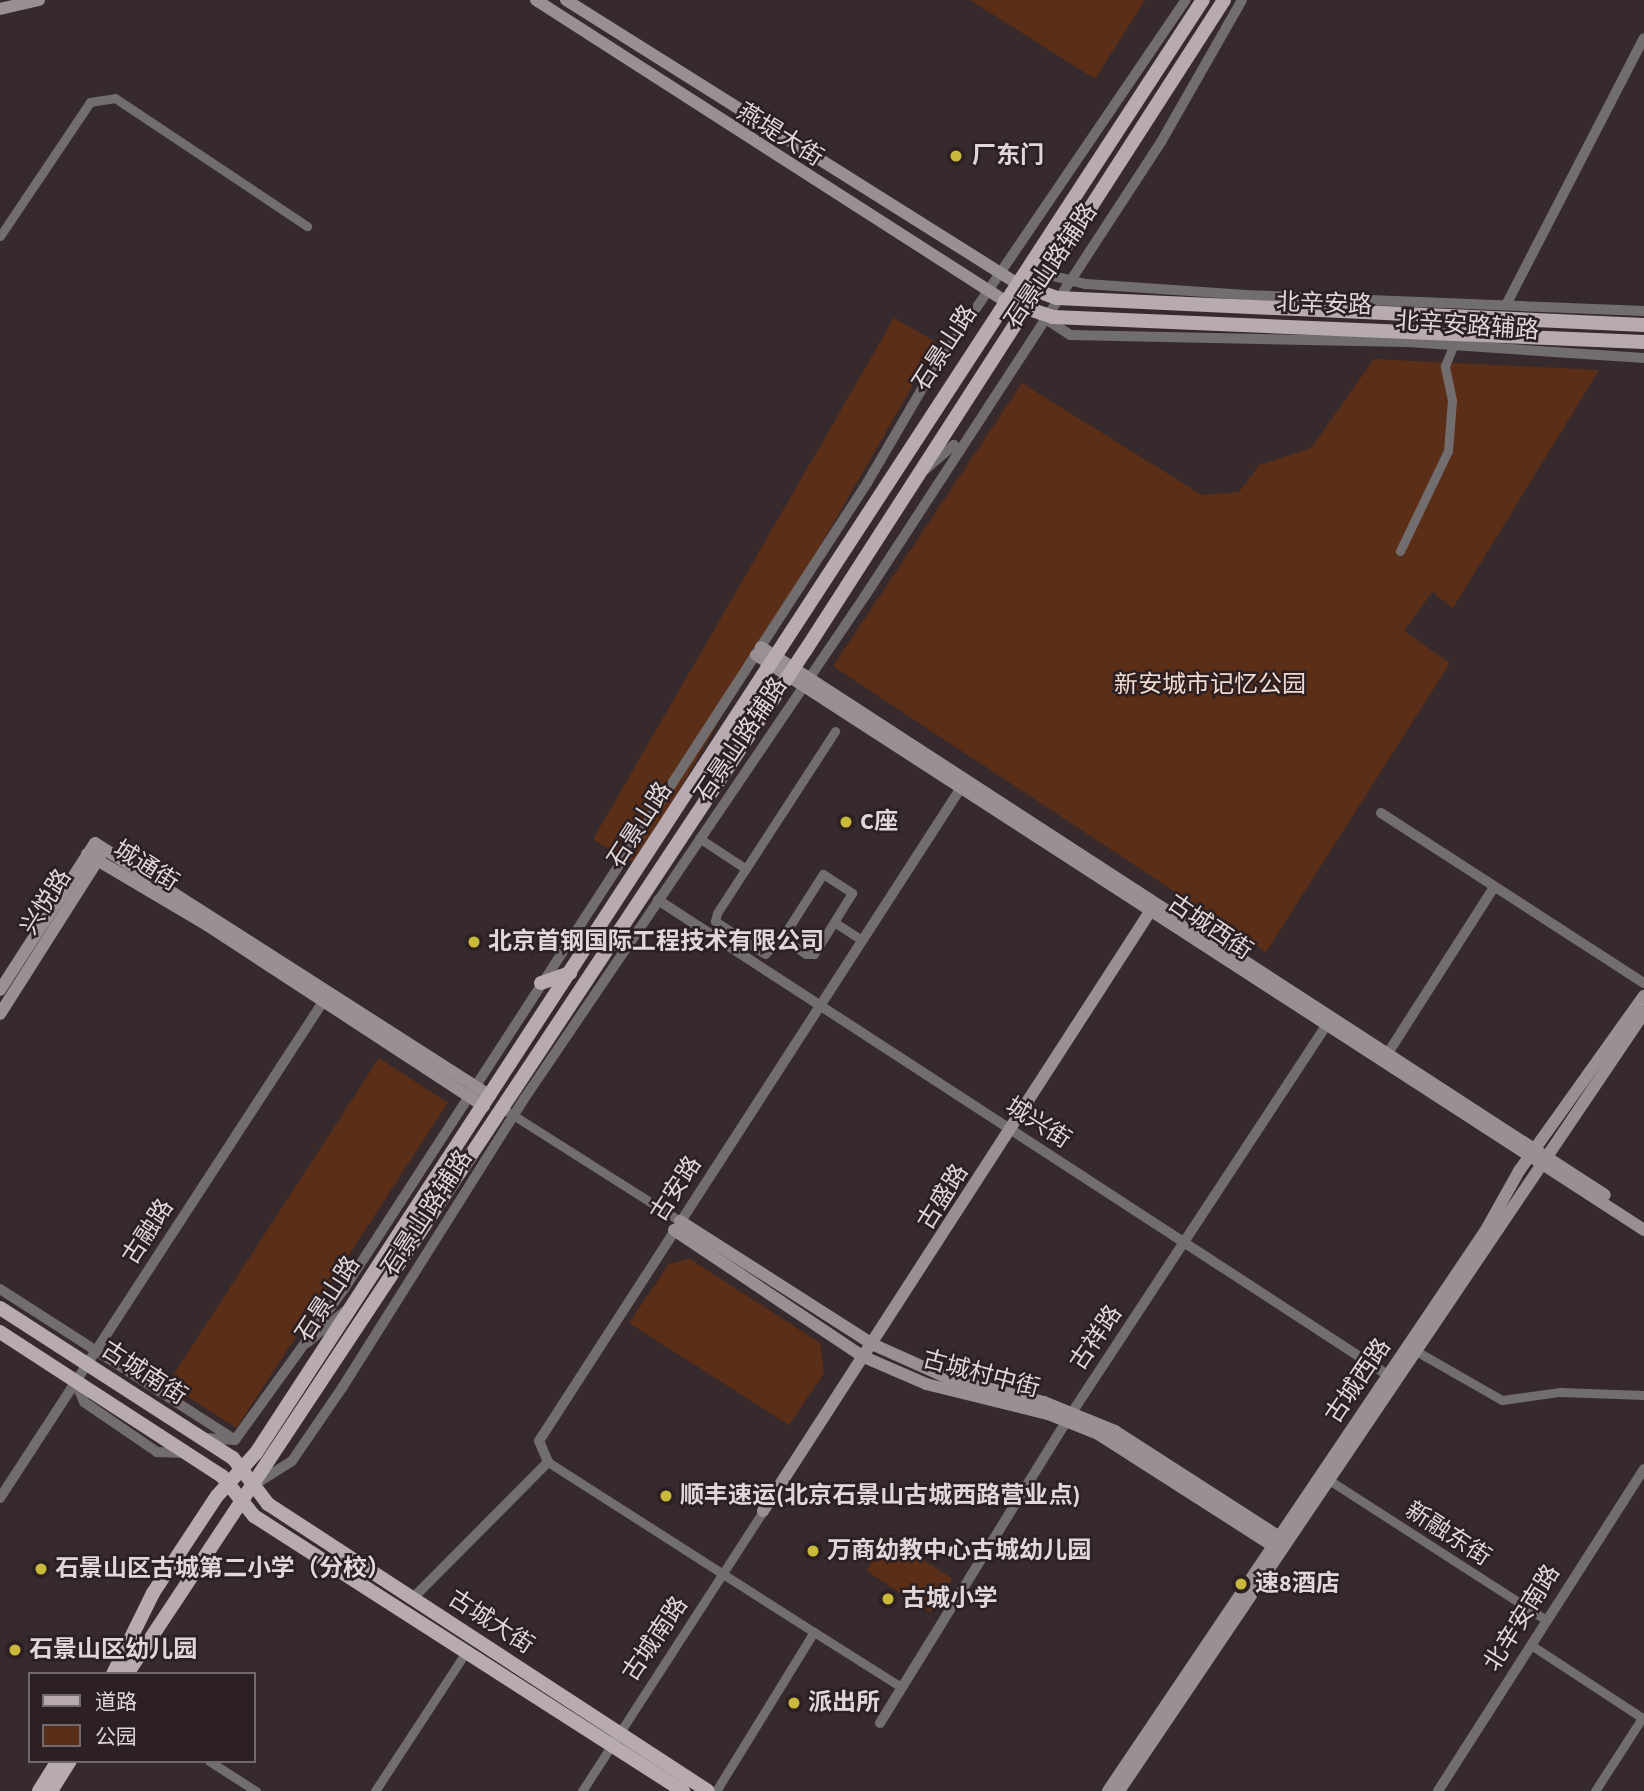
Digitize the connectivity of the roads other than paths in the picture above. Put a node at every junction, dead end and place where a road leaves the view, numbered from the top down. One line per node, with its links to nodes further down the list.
1 (38, 0): 8 (main road)
2 (536, 0): 18 (main road, 燕堤大街)
3 (566, 0): 14 (main road, 燕堤大街)
4 (1186, 0): 14 (street, 石景山路辅路)
5 (1203, 0): 17 (main road, 石景山路)
6 (1224, 0): 11 (main road, 石景山路)
7 (1242, 0): 9 (street, 石景山路辅路)
8 (0, 9)
9 (1226, 24): 11 (street); 16 (street, 石景山路辅路)
10 (1644, 38): 23 (street)
11 (1183, 61): 15 (main road, 石景山路)
12 (307, 226): 13 (street)
13 (0, 236)
14 (999, 273): 17 (main road, 燕堤大街); 18 (street, 石景山路辅路)
15 (1049, 275): 16 (street, 北辛安路辅路); 19 (main road, 石景山路)
16 (1068, 281): 20 (street, 北辛安路辅路); 21 (street, 石景山路辅路)
17 (1018, 284): 19 (main road, 北辛安路); 22 (main road, 石景山路)
18 (988, 290): 22 (main road, 燕堤大街); 37 (street, 石景山路辅路)
19 (1037, 294): 21 (main road, 北辛安路); 25 (main road, 石景山路)
20 (1276, 296): 23 (street, 北辛安路辅路); 26 (street)
21 (1056, 298): 26 (main road, 北辛安路); 27 (street, 石景山路辅路)
22 (1005, 301): 25 (main road, 北辛安路); 38 (main road, 石景山路)
23 (1507, 303): 24 (street, 北辛安路辅路)
24 (1644, 310)
25 (1025, 313): 27 (main road, 北辛安路); 35 (main road, 石景山路)
26 (1320, 313): 28 (main road, 北辛安路)
27 (1041, 316): 29 (main road, 北辛安路); 30 (street, 北辛安路辅路); 34 (street, 石景山路辅路)
28 (1644, 325)
29 (1383, 329): 30 (street); 31 (main road, 北辛安路)
30 (1408, 342): 32 (street, 北辛安路辅路)
31 (1644, 342)
32 (1453, 346): 33 (street, 北辛安路辅路); 36 (street)
33 (1644, 358)
34 (964, 436): 35 (street); 40 (street, 石景山路辅路)
35 (915, 478): 39 (main road, 石景山路)
36 (1400, 551)
37 (758, 651): 38 (main road, 古城西街); 55 (street, 石景山路辅路)
38 (774, 661): 39 (main road, 古城西街); 54 (main road, 石景山路)
39 (791, 671): 40 (main road, 古城西街); 49 (main road, 石景山路)
40 (806, 681): 42 (main road, 古城西街); 44 (street, 石景山路辅路)
41 (835, 731): 46 (street)
42 (962, 784): 50 (main road, 古城西街); 53 (street, 古安路)
43 (1381, 813): 47 (street)
44 (699, 838): 46 (street); 48 (street, 石景山路辅路); 49 (street)
45 (92, 858): 57 (main road, 城通街); 58 (main road, 兴悦路); 60 (main road, 城通街); 63 (main road, 兴悦路)
46 (746, 869): 52 (street)
47 (1494, 887): 56 (street); 65 (street)
48 (657, 900): 61 (street, 城兴街); 69 (street, 石景山路辅路)
49 (634, 902): 68 (main road, 石景山路)
50 (1152, 908): 64 (main road, 古城西街); 70 (main road, 古盛路)
51 (834, 922): 52 (street); 52 (street); 53 (street)
52 (782, 938)
53 (860, 939): 61 (street, 古安路)
54 (570, 973): 55 (main road); 67 (main road, 石景山路)
55 (541, 983): 66 (street, 石景山路辅路)
56 (1644, 983)
57 (332, 989): 60 (street, 古融路); 66 (main road, 城通街)
58 (0, 990)
59 (1644, 996): 71 (main road, 古城西路)
60 (323, 1002): 66 (main road, 城通街); 84 (street, 古融路)
61 (819, 1006): 70 (street, 城兴街); 74 (street, 古安路)
62 (1644, 1013): 72 (main road, 古城西路)
63 (0, 1014)
64 (1329, 1021): 65 (main road, 古城西街); 71 (main road, 古城西街); 76 (street, 古祥路)
65 (1388, 1053): 71 (main road, 古城西街)
66 (472, 1091): 67 (main road, 城通街); 88 (street, 石景山路辅路)
67 (487, 1101): 78 (main road, 石景山路)
68 (502, 1108): 69 (street); 100 (main road, 石景山路)
69 (516, 1116): 74 (street); 100 (street, 石景山路辅路)
70 (1010, 1130): 76 (street, 城兴街); 82 (main road, 古盛路)
71 (1532, 1154): 72 (main road, 古城西街); 89 (main road, 古城西路)
72 (1544, 1162): 73 (main road, 古城西街); 75 (main road, 古城西街); 85 (main road, 古城西路)
73 (1644, 1220)
74 (677, 1225): 82 (main road, 古城村中街); 86 (main road, 古城村中街); 95 (street, 古安路)
75 (1644, 1230)
76 (1186, 1242): 89 (street, 城兴街); 92 (street, 古祥路)
77 (0, 1289): 84 (street)
78 (350, 1307): 88 (street); 96 (main road, 石景山路)
79 (0, 1308): 87 (main road, 古城南街)
80 (0, 1332): 81 (main road, 古城南街)
81 (15, 1342): 83 (street); 90 (main road, 古城南街)
82 (872, 1344): 86 (main road, 古盛路); 92 (main road, 古城村中街)
83 (0, 1345)
84 (96, 1350): 87 (street, 古融路); 94 (street)
85 (1416, 1352): 89 (main road, 古城西路); 91 (street)
86 (864, 1357): 92 (main road, 古城村中街); 103 (main road, 古盛路)
87 (88, 1363): 90 (street, 古融路); 93 (main road, 古城南街)
88 (285, 1367): 94 (street, 石景山路辅路)
89 (1392, 1378): 98 (main road, 古城西路); 104 (main road, 古城西路)
90 (76, 1383): 99 (main road, 古城南街); 101 (street, 古融路)
91 (1644, 1395)
92 (1070, 1416): 104 (main road, 古城村中街); 113 (street, 古祥路)
93 (200, 1437): 94 (street); 96 (main road, 古城南街)
94 (235, 1440)
95 (548, 1462): 105 (street); 106 (street)
96 (241, 1468): 99 (main road, 石景山路); 100 (main road, 古城南街)
97 (1644, 1469): 107 (street, 北辛安南路)
98 (1329, 1480): 104 (main road, 古城西路); 107 (street, 新融东街)
99 (228, 1484): 102 (main road, 古城大街); 111 (main road, 石景山路)
100 (254, 1485): 102 (main road, 石景山路); 106 (main road, 古城大街)
101 (0, 1499)
102 (242, 1501): 110 (main road, 古城大街); 112 (main road)
103 (764, 1511): 105 (street, 古城南路)
104 (1280, 1544): 128 (main road, 古城西路); 129 (main road, 古城西路)
105 (722, 1573): 108 (street); 116 (street, 古城南路)
106 (412, 1598): 116 (main road, 古城大街)
107 (1546, 1620): 109 (street, 北辛安南路)
108 (814, 1632): 113 (street); 127 (street)
109 (1531, 1645): 114 (street); 130 (street, 北辛安南路)
110 (466, 1651): 116 (main road, 古城大街); 123 (street)
111 (114, 1672)
112 (128, 1672)
113 (901, 1687): 115 (street, 古祥路)
114 (1643, 1718): 131 (street)
115 (880, 1723)
116 (613, 1738): 124 (street, 古城南路); 125 (main road, 古城大街); 126 (main road, 古城大街)
117 (57, 1763): 120 (main road)
118 (70, 1763): 121 (main road)
119 (212, 1763): 122 (street)
120 (39, 1791)
121 (51, 1791)
122 (256, 1791)
123 (375, 1791)
124 (582, 1791)
125 (683, 1791)
126 (708, 1791)
127 (716, 1791)
128 (1108, 1791)
129 (1119, 1791)
130 (1438, 1791)
131 (1595, 1791)

